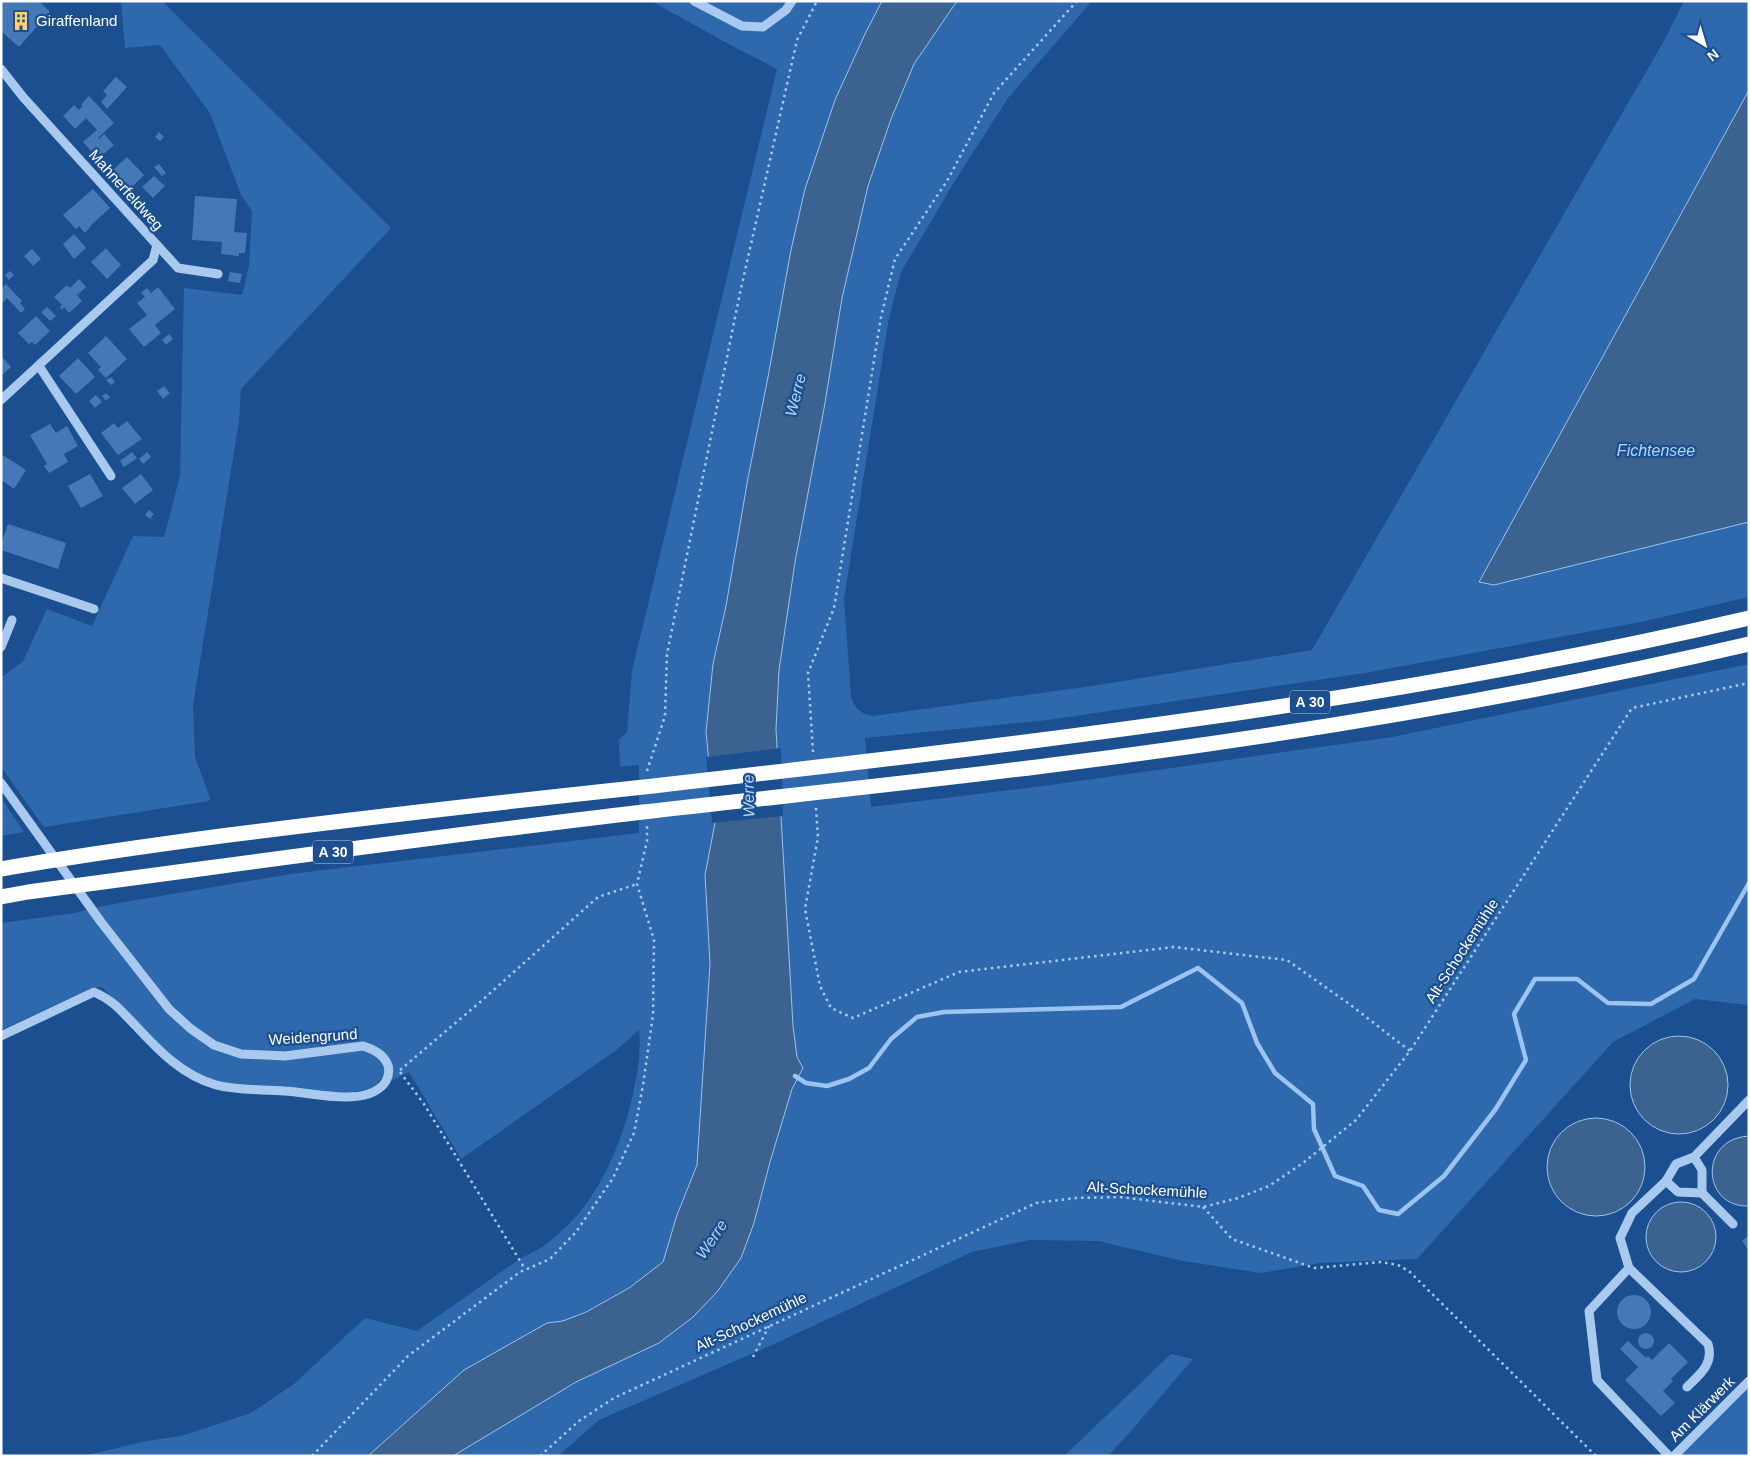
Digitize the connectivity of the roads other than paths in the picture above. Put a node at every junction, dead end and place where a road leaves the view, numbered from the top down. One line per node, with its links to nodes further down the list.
1 (694, 1): 3 (street)
2 (792, 1): 3 (street)
3 (704, 4)
4 (1, 69): 5 (street, Mahnerfeldweg)
5 (157, 245): 6 (street); 7 (street, Mahnerfeldweg)
6 (218, 274)
7 (39, 366): 8 (street, Mahnerfeldweg); 9 (street)
8 (1, 400)
9 (111, 476)
10 (1, 578): 11 (street)
11 (94, 609)
12 (1749, 618): 17 (highway, A 30)
13 (12, 620): 15 (street)
14 (1749, 644): 18 (highway, A 30)
15 (1, 647)
16 (1, 783): 19 (street, Weidengrund)
17 (1, 869)
18 (1, 897)
19 (1, 1036)
20 (1749, 1100): 21 (street)
21 (1694, 1158): 22 (street); 23 (street)
22 (1666, 1181): 23 (street); 25 (street)
23 (1702, 1193): 24 (street)
24 (1733, 1224)
25 (1629, 1268): 27 (street); 28 (street)
26 (1749, 1381): 29 (street, Am Klärwerk)
27 (1687, 1387)
28 (1669, 1456)
29 (1674, 1456)

